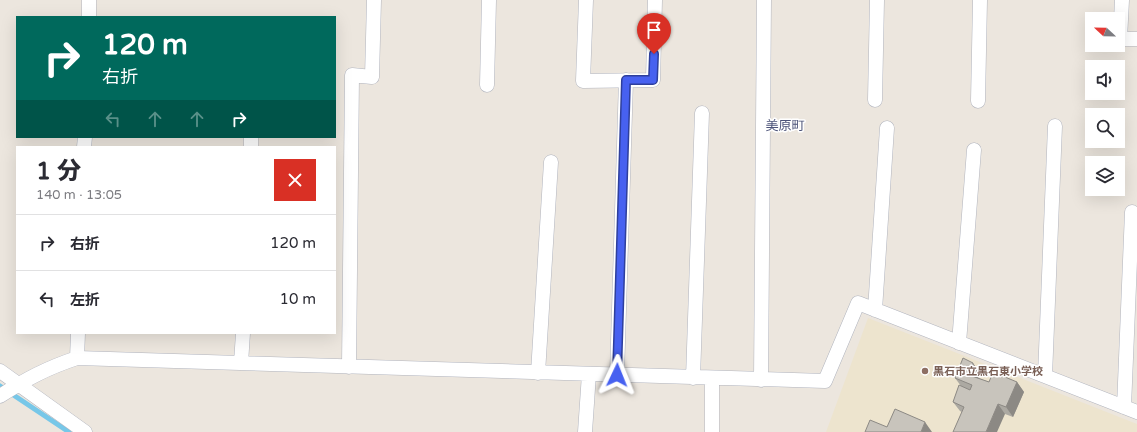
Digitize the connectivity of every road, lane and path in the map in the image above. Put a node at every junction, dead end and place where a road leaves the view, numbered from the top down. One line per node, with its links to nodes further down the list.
1 (89, 0): 11 (street)
2 (374, 0): 30 (street)
3 (490, 0): 15 (street)
4 (586, 0): 14 (street)
5 (655, 0): 14 (street)
6 (764, 0): 38 (street)
7 (878, 0): 16 (street)
8 (980, 0): 17 (street)
9 (1122, 0): 10 (street)
10 (1121, 12)
11 (89, 16)
12 (1125, 39): 13 (street)
13 (1137, 39)
14 (626, 80): 34 (street)
15 (487, 85)
16 (875, 100)
17 (978, 101)
18 (702, 113): 36 (street)
19 (1056, 126): 35 (street)
20 (887, 128): 24 (street)
21 (974, 150): 27 (street)
22 (551, 162): 32 (street)
23 (1132, 212): 41 (street)
24 (875, 310): 27 (street); 38 (street)
25 (78, 334): 28 (street)
26 (243, 334): 29 (street)
27 (959, 343): 35 (street)
28 (77, 358): 29 (street); 39 (street)
29 (241, 363): 30 (street)
30 (349, 367): 32 (street)
31 (0, 371): 39 (street)
32 (538, 373): 33 (street)
33 (588, 374): 34 (street); 43 (street)
34 (617, 375): 36 (street)
35 (1045, 376): 41 (street)
36 (693, 378): 37 (street)
37 (712, 378): 38 (street); 44 (street)
38 (761, 380)
39 (19, 383): 40 (street); 42 (street)
40 (0, 396)
41 (1130, 410)
42 (85, 432)
43 (585, 432)
44 (712, 432)

